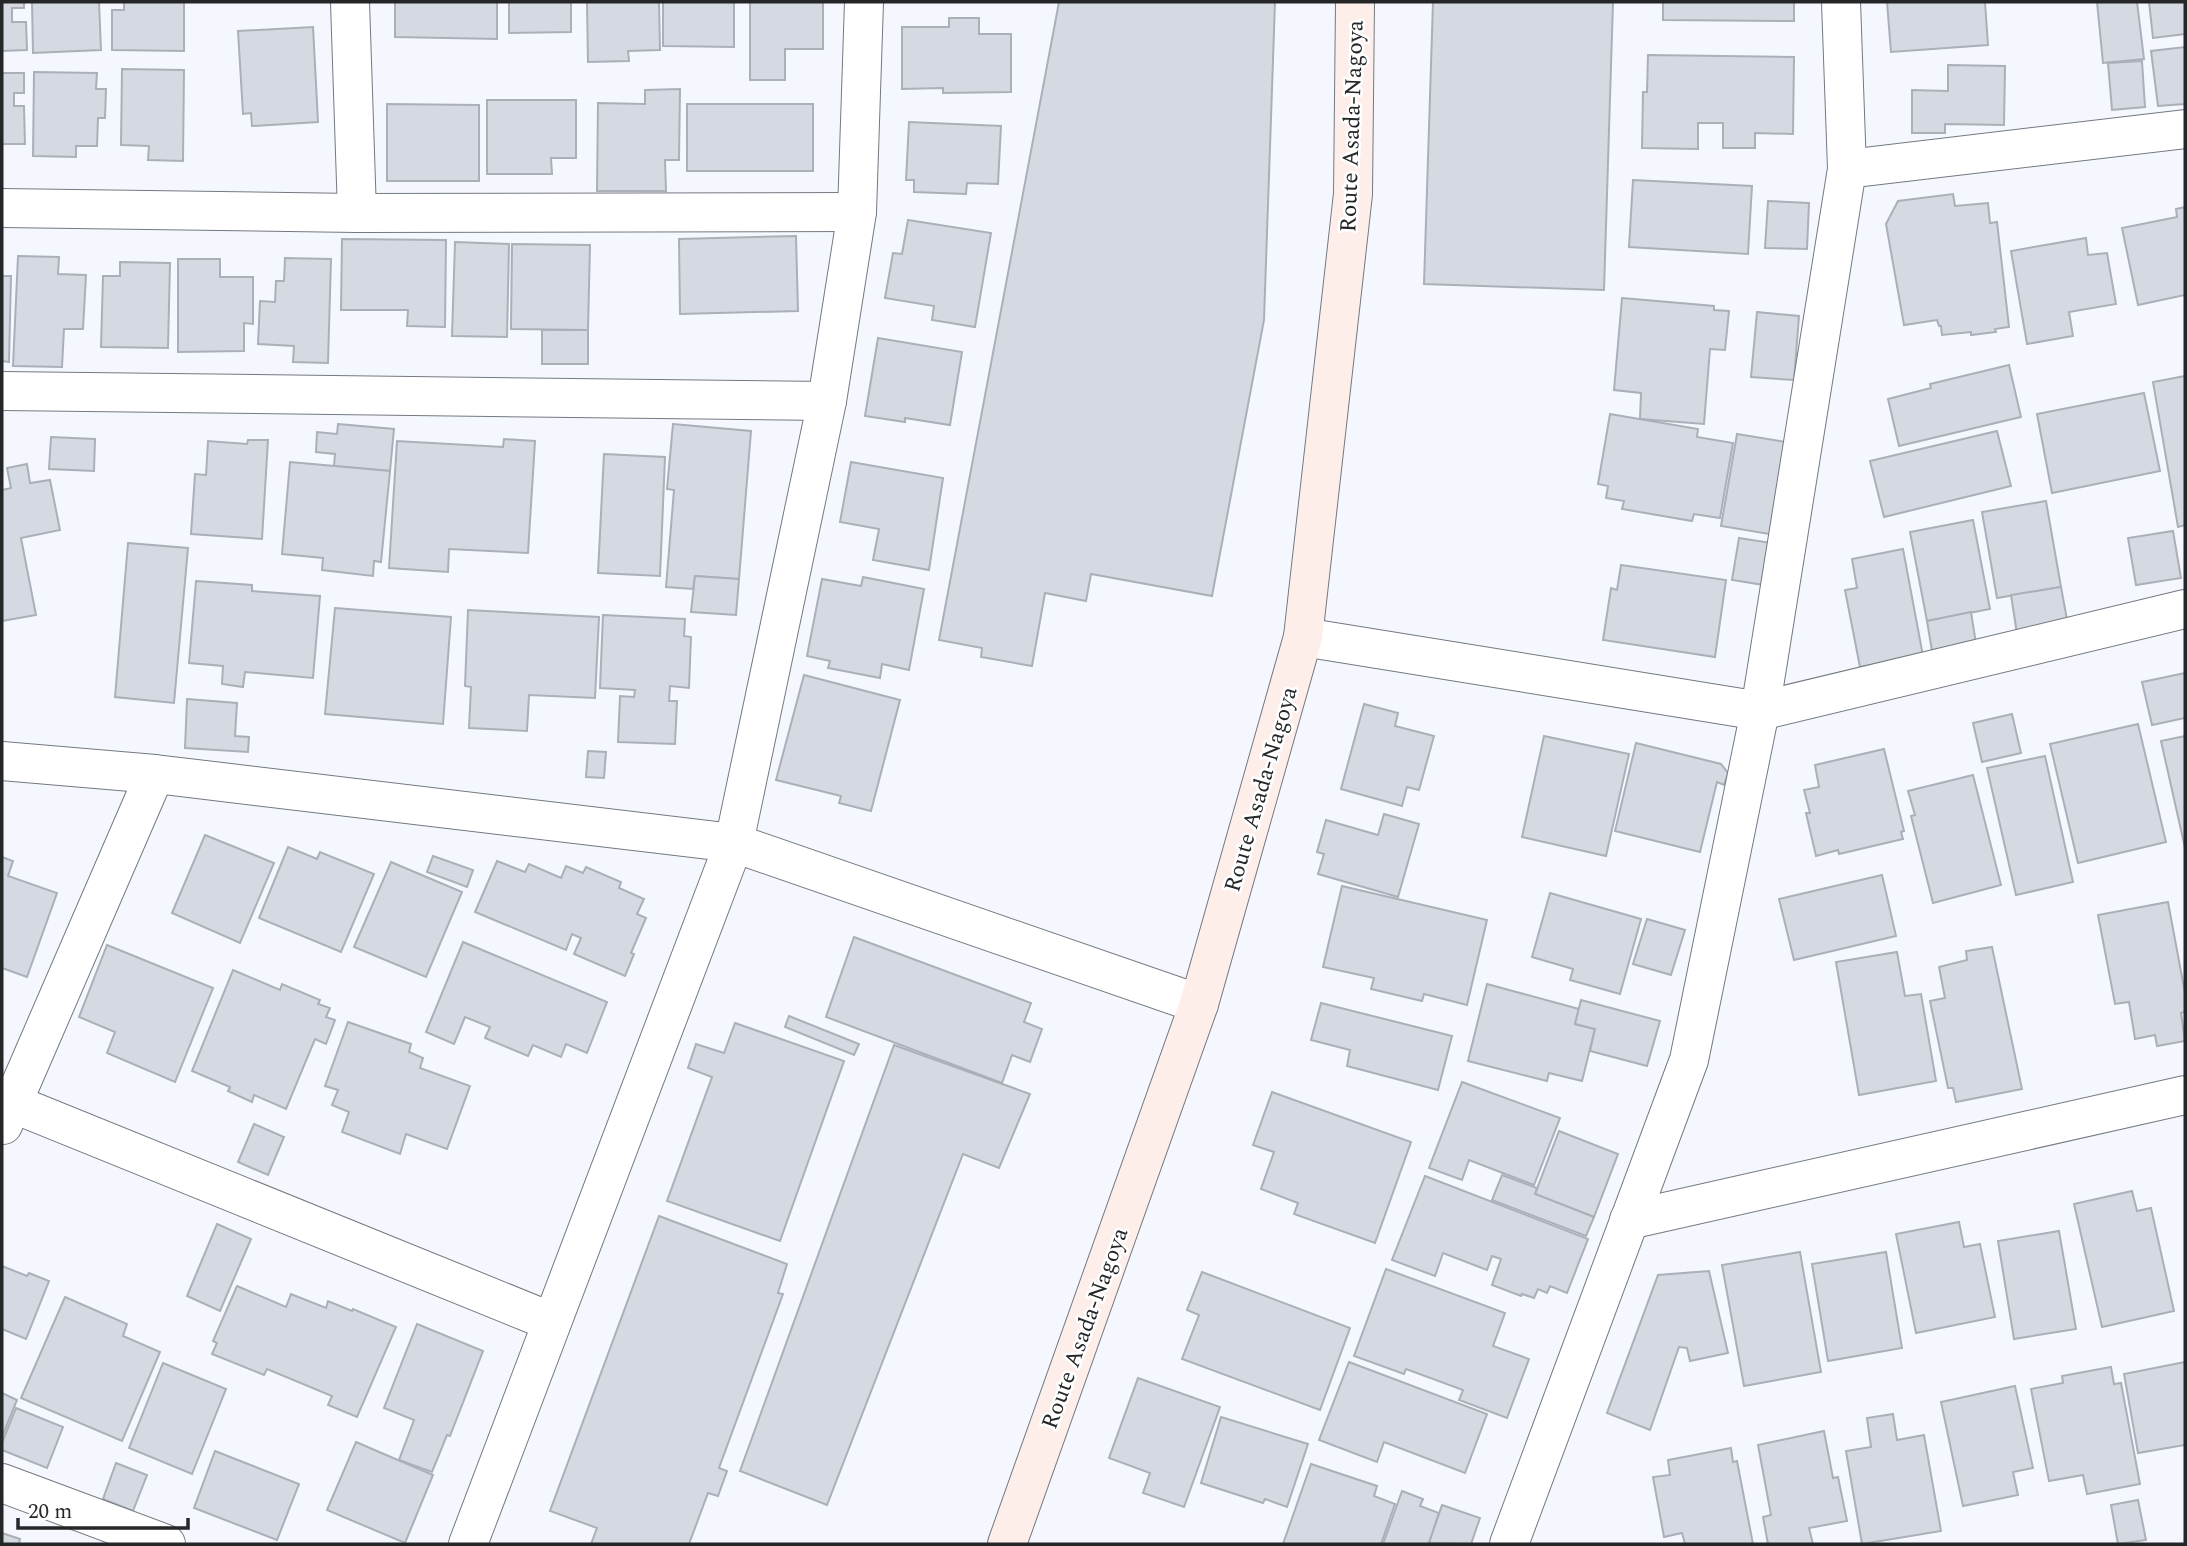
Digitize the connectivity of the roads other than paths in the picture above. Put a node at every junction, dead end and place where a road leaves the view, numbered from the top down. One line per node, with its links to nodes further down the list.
1 (350, 2): 9 (street)
2 (864, 2): 8 (street)
3 (1355, 2): 13 (main road, Route Asada-Nagoya)
4 (1841, 2): 6 (street)
5 (2185, 129): 6 (street)
6 (1847, 169): 14 (street)
7 (2, 208): 9 (street)
8 (857, 212): 9 (street); 11 (street)
9 (357, 214)
10 (2, 391): 11 (street)
11 (827, 401): 17 (street)
12 (2185, 609): 14 (street)
13 (1303, 637): 14 (street); 18 (main road, Route Asada-Nagoya)
14 (1760, 710): 21 (street)
15 (2, 761): 16 (street)
16 (155, 774): 17 (street); 20 (street)
17 (734, 843): 18 (street); 22 (street)
18 (1199, 1004): 26 (main road, Route Asada-Nagoya)
19 (2185, 1096): 21 (street)
20 (5, 1110): 22 (street)
21 (1629, 1220): 27 (street)
22 (552, 1322): 25 (street)
23 (2, 1483): 24 (street)
24 (166, 1544)
25 (468, 1544)
26 (1007, 1544)
27 (1508, 1544)

